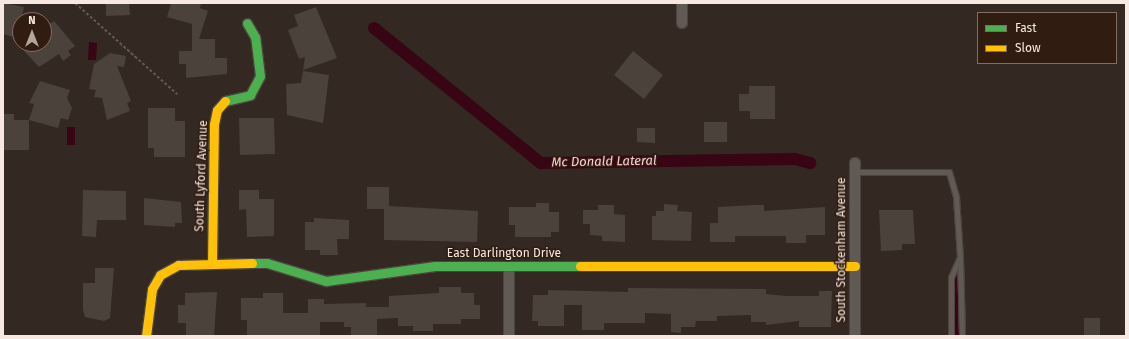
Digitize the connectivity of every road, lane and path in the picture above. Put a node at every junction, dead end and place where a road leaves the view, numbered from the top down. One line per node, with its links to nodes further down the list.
1 (75, 3): 5 (path)
2 (682, 3): 4 (street)
3 (247, 23): 8 (street, South Lyford Avenue)
4 (682, 23)
5 (177, 94)
6 (855, 167): 7 (lane); 10 (street, South Stockenham Avenue)
7 (960, 257): 14 (lane); 15 (lane)
8 (212, 264): 9 (street, East Darlington Drive); 11 (street, East Darlington Drive)
9 (509, 266): 10 (street, East Darlington Drive); 12 (street)
10 (855, 266): 13 (street, South Stockenham Avenue)
11 (146, 336)
12 (509, 336)
13 (855, 336)
14 (951, 336)
15 (962, 336)

